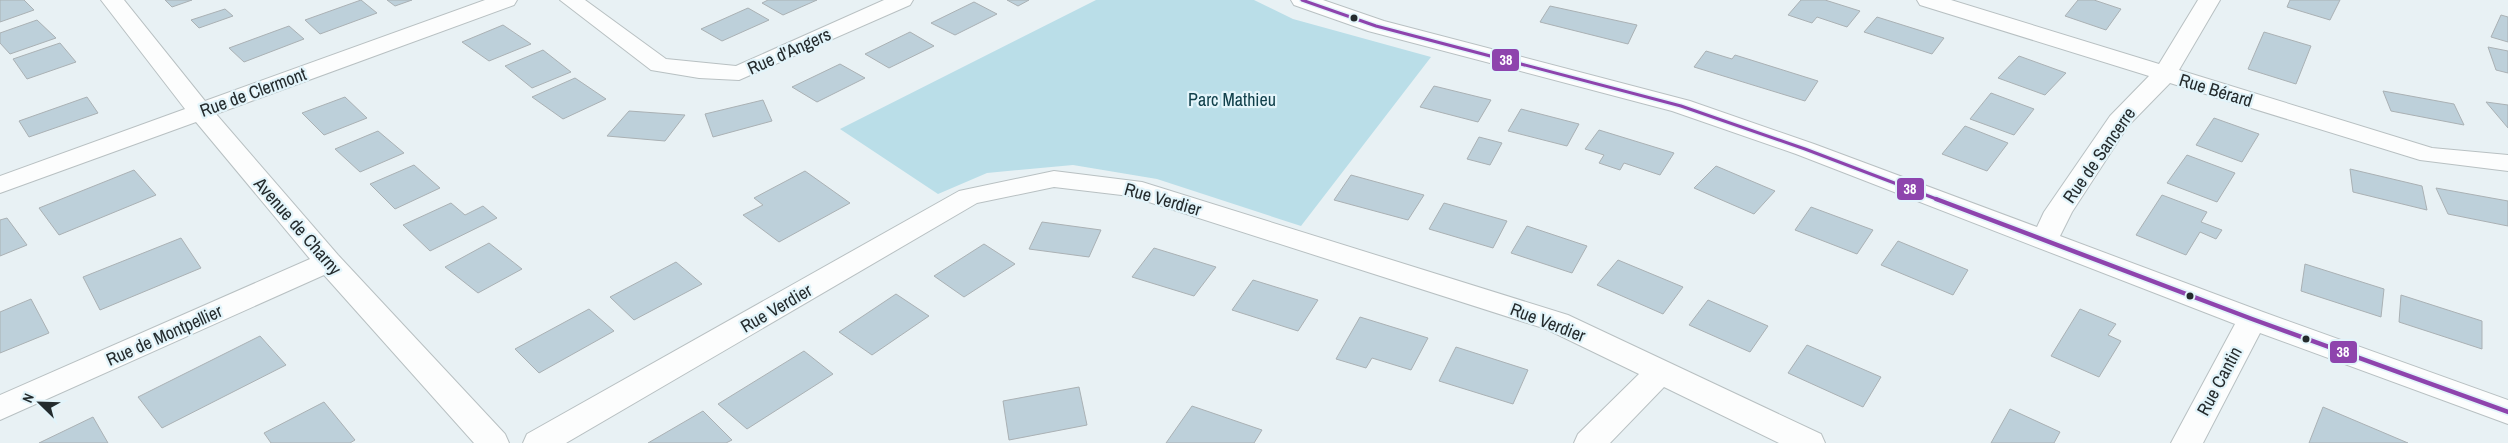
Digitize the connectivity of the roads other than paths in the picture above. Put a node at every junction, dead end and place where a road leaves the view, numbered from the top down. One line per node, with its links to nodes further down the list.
1 (112, 0): 9 (street, Avenue de Charny)
2 (506, 0): 9 (street, Rue de Clermont)
3 (571, 0): 4 (street, Rue d'Angers)
4 (902, 0)
5 (1928, 0): 8 (street, Rue Bérard)
6 (2209, 0): 8 (street, Rue de Sancerre)
7 (1311, 1): 12 (street)
8 (2165, 74): 10 (street, Rue Bérard); 12 (street, Rue de Sancerre)
9 (200, 112): 11 (street, Rue de Clermont); 13 (street, Avenue de Charny)
10 (2508, 163)
11 (0, 185)
12 (2045, 239): 14 (street)
13 (328, 262): 16 (street, Rue de Montpellier); 18 (street, Avenue de Charny)
14 (2252, 319): 17 (street); 22 (street, Rue Cantin)
15 (1661, 371): 19 (street, Rue Verdier); 20 (street); 21 (street, Rue Verdier)
16 (0, 408)
17 (2508, 412)
18 (493, 443)
19 (539, 443)
20 (1590, 443)
21 (1809, 443)
22 (2187, 443)

